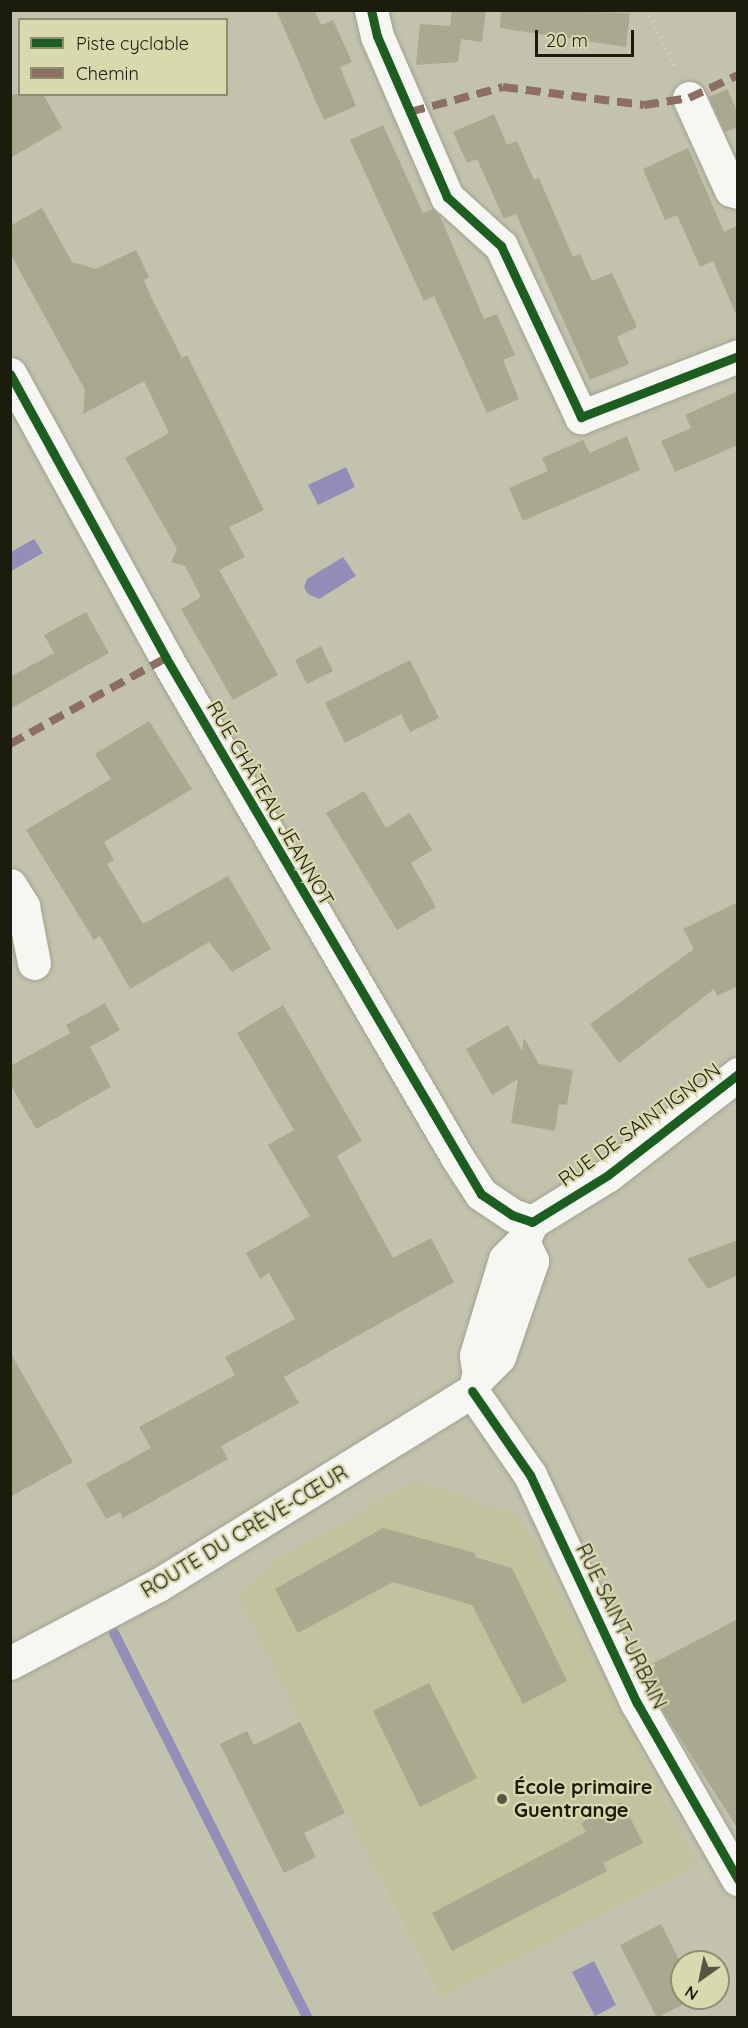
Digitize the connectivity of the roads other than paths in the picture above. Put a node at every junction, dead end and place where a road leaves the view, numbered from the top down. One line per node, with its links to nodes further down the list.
1 (371, 10): 4 (street)
2 (690, 98): 3 (street)
3 (738, 192)
4 (738, 356)
5 (10, 374): 9 (street, RUE CHÂTEAU JEANNOT)
6 (10, 885): 7 (street)
7 (34, 963)
8 (738, 1074): 9 (street, RUE DE SAINTIGNON)
9 (527, 1232): 10 (street, RUE DE SAINTIGNON)
10 (476, 1383): 11 (street, ROUTE DU CRÈVE-CŒUR); 12 (street, RUE SAINT-URBAIN)
11 (10, 1663)
12 (738, 1879)

